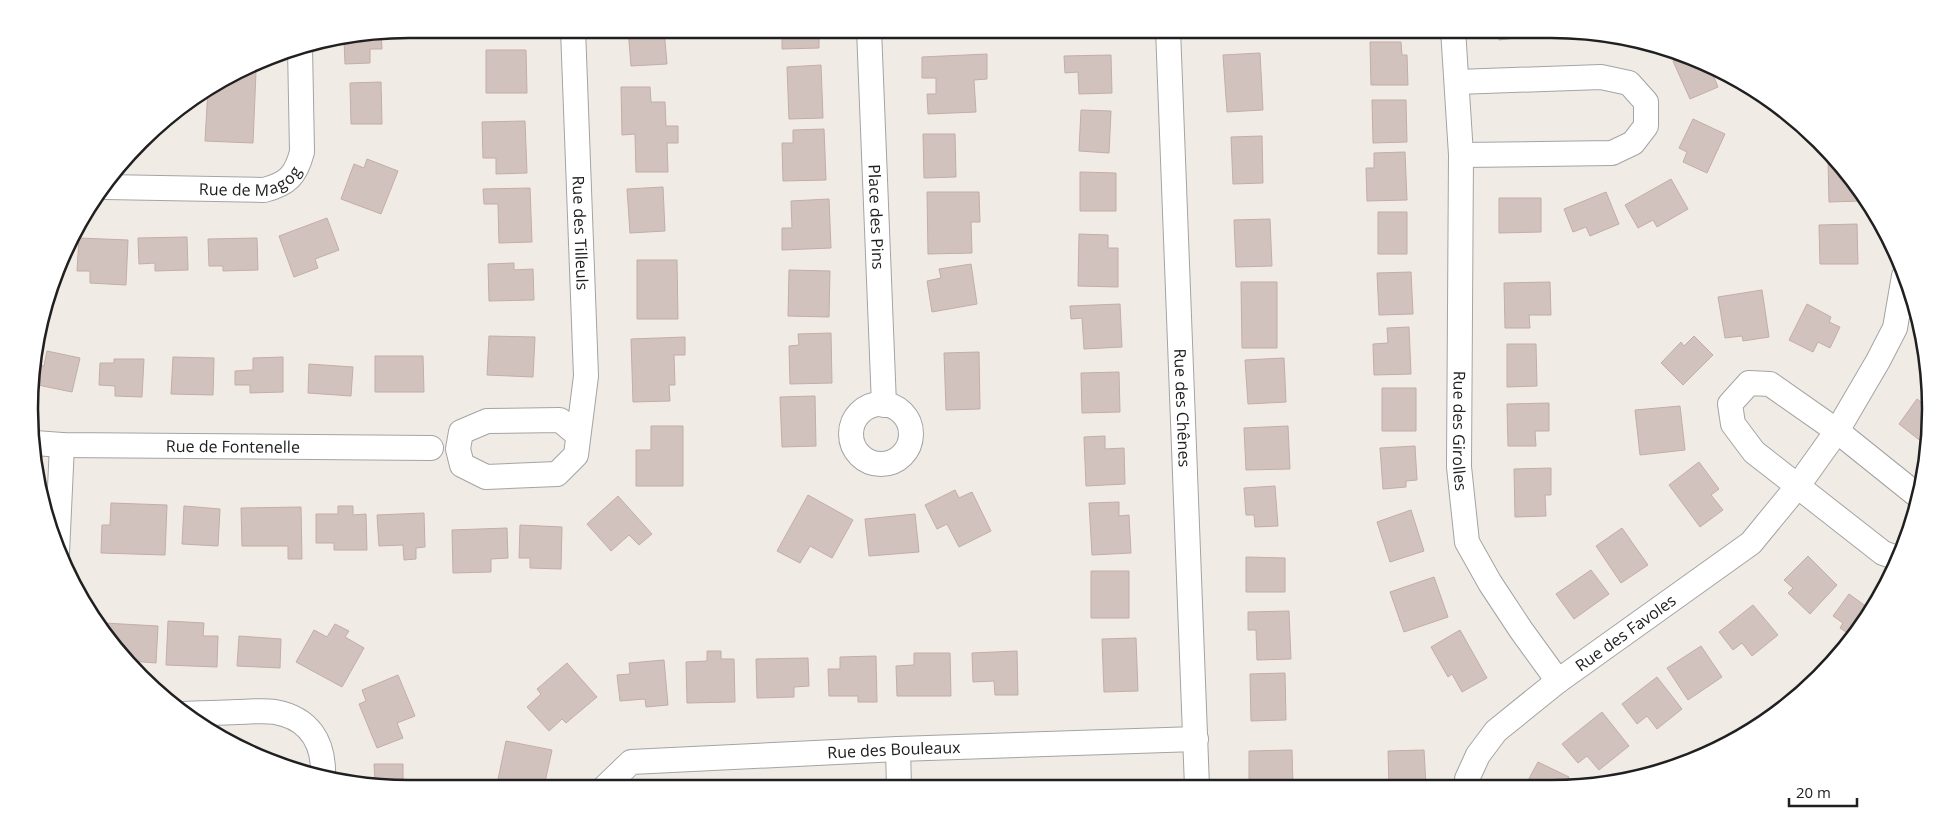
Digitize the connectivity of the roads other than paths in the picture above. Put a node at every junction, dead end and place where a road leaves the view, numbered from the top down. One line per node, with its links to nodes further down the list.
1 (573, 38): 12 (street, Rue des Tilleuls)
2 (869, 38): 10 (street, Place des Pins)
3 (1168, 38): 22 (street, Rue des Chênes)
4 (1455, 38): 6 (street, Rue des Girolles)
5 (300, 54): 8 (street, Rue de Magog)
6 (1457, 82): 7 (street, Rue des Girolles); 7 (street)
7 (1461, 155): 20 (street, Rue des Girolles)
8 (111, 187)
9 (1902, 289): 11 (street, Rue des Favoles)
10 (884, 404)
11 (1837, 431): 16 (street, Rue des Favoles); 16 (street); 17 (street)
12 (578, 435): 12 (street, Rue des Tilleuls)
13 (39, 442): 14 (street, Rue de Fontenelle)
14 (62, 445): 15 (street, Rue de Fontenelle); 18 (street)
15 (431, 448)
16 (1798, 487): 19 (street); 20 (street, Rue des Favoles)
17 (1912, 491)
18 (58, 531)
19 (1891, 556)
20 (1558, 681): 28 (street, Rue des Favoles)
21 (197, 714): 24 (street)
22 (1196, 740): 23 (street, Rue des Bouleaux); 27 (street, Rue des Chênes)
23 (898, 749): 25 (street, Rue des Bouleaux); 26 (street)
24 (323, 770)
25 (612, 780)
26 (899, 780)
27 (1197, 780)
28 (1467, 780)

